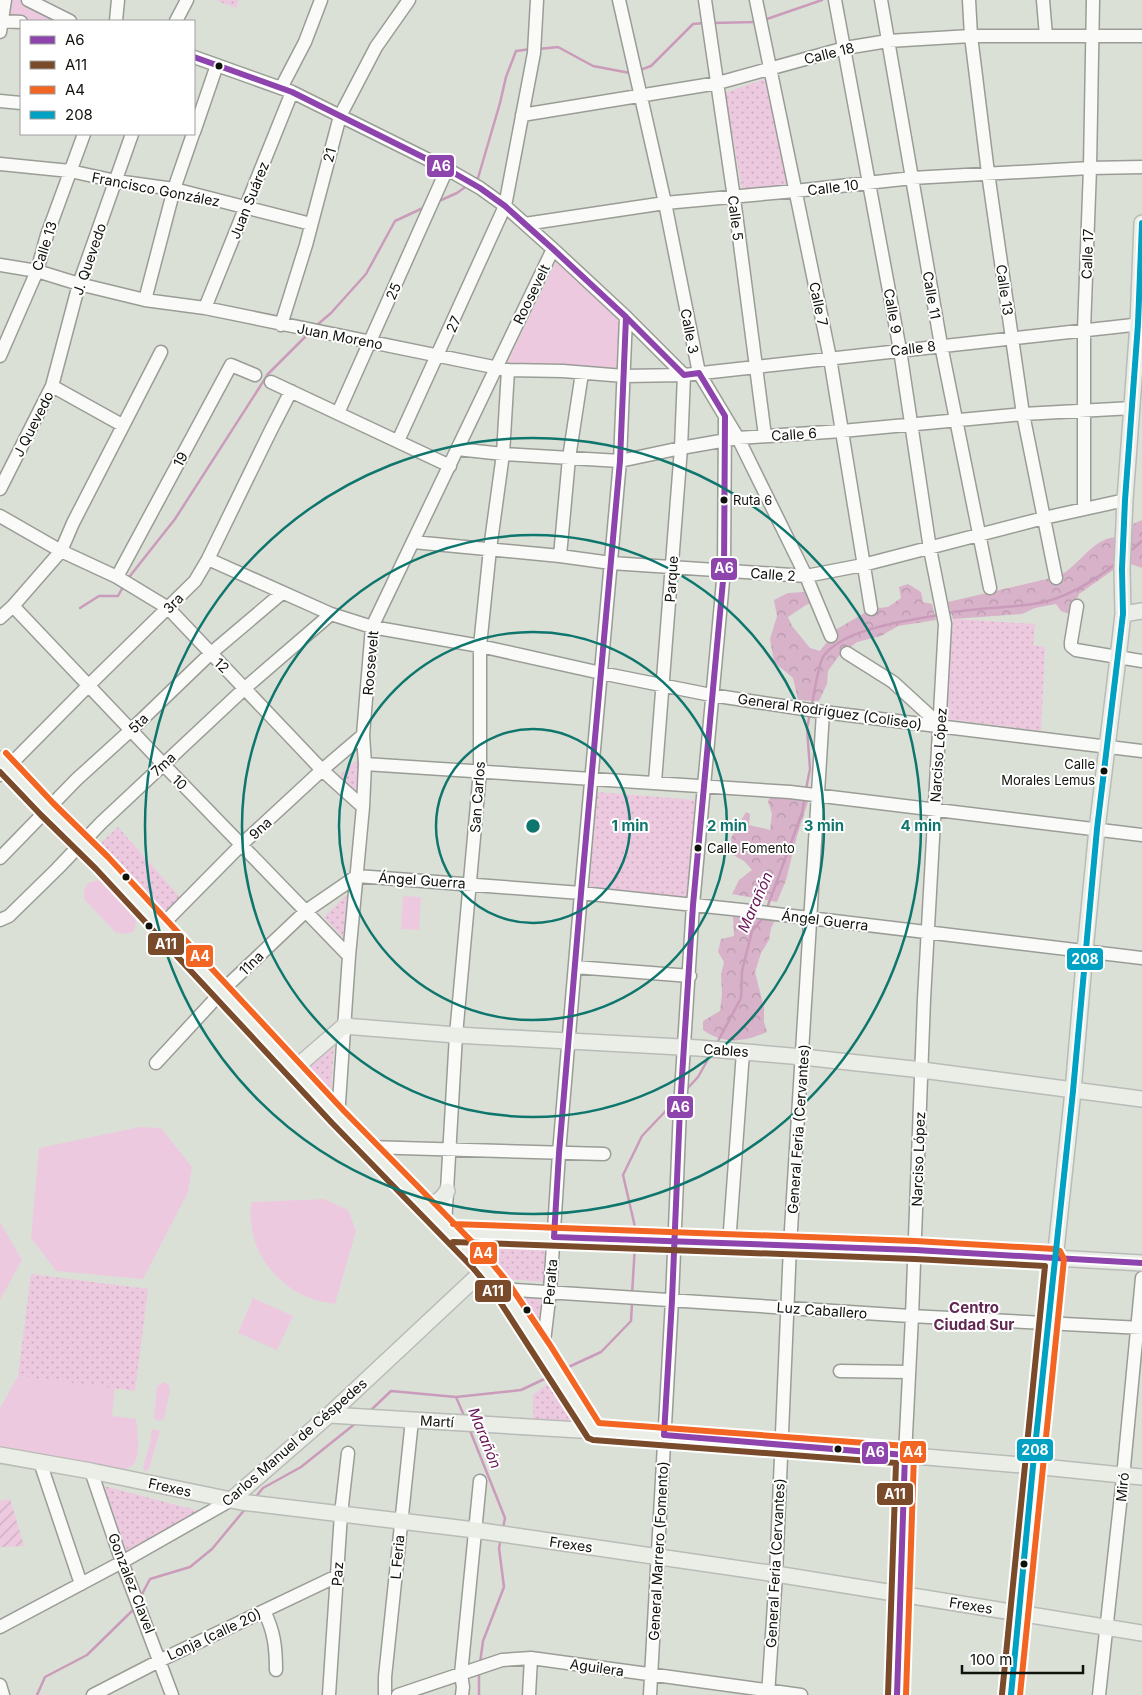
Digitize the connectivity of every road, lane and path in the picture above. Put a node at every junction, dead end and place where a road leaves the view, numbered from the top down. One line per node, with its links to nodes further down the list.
1 (6, 0): 20 (street)
2 (28, 0): 16 (street)
3 (118, 0): 17 (street)
4 (187, 0): 18 (street)
5 (321, 0): 31 (street, Juan Suárez)
6 (409, 0): 35 (street, 21)
7 (537, 0): 36 (street, 27)
8 (619, 0): 32 (street, Calle 3)
9 (705, 0): 30 (street, Calle 5)
10 (756, 0): 29 (street, Calle 7)
11 (881, 0): 25 (street, Calle 11)
12 (969, 0): 21 (street, Calle 13)
13 (1043, 0): 22 (street)
14 (1093, 0): 24 (street, Calle 17)
15 (835, 2): 26 (street, Calle 9)
16 (68, 20)
17 (116, 20)
18 (177, 20)
19 (20, 22): 20 (street)
20 (1, 25)
21 (971, 36): 22 (street, Calle 18); 25 (street, Calle 18); 46 (street, Calle 13)
22 (1046, 36): 24 (street, Calle 18)
23 (1142, 36): 24 (street, Calle 18)
24 (1093, 37): 43 (street, Calle 17)
25 (888, 41): 26 (street, Calle 18); 47 (street, Calle 11)
26 (845, 48): 29 (street, Calle 18); 49 (street, Calle 9)
27 (195, 57): 28 (street)
28 (217, 65): 31 (street); 37 (street)
29 (769, 69): 30 (street, Calle 18); 51 (street, Calle 7)
30 (718, 83): 32 (street, Calle 18); 52 (street, Calle 5)
31 (287, 90): 35 (street); 55 (street, Juan Suárez)
32 (642, 96): 36 (street, Calle 18); 53 (street, Calle 3)
33 (0, 101): 34 (street)
34 (20, 103)
35 (340, 116): 44 (street); 57 (street, 21)
36 (522, 116): 54 (street, 27)
37 (195, 127)
38 (84, 135): 45 (street, Calle 13)
39 (132, 135): 48 (street, J. Quevedo)
40 (192, 135): 50 (street)
41 (0, 164): 45 (street, Francisco González)
42 (1142, 167): 43 (street, Calle 10)
43 (1090, 168): 46 (street, Calle 10); 68 (street, Calle 17)
44 (447, 169): 54 (street); 70 (street, 25)
45 (70, 171): 48 (street, Francisco González); 61 (street, Calle 13)
46 (988, 173): 47 (street, Calle 10); 69 (street, Calle 13)
47 (912, 178): 49 (street, Calle 10); 71 (street, Calle 11)
48 (116, 181): 50 (street, Francisco González); 62 (street, J. Quevedo)
49 (869, 183): 51 (street, Calle 10); 72 (street, Calle 9)
50 (174, 189): 55 (street, Francisco González); 63 (street)
51 (795, 192): 52 (street, Calle 10); 76 (street, Calle 7)
52 (734, 198): 53 (street, Calle 10); 77 (street, Calle 5)
53 (665, 203): 58 (street, Calle 10); 80 (street, Calle 3)
54 (505, 206): 58 (street); 74 (street, 27)
55 (246, 208): 57 (street, Francisco González); 64 (street, Juan Suárez)
56 (1142, 223): 67 (main road)
57 (310, 224): 66 (street, 21)
58 (525, 224): 59 (street)
59 (553, 249): 65 (street); 78 (street, Roosevelt)
60 (0, 265): 61 (street, Juan Moreno)
61 (37, 271): 62 (street, Juan Moreno); 75 (street, Calle 13)
62 (80, 284): 63 (street, Juan Moreno); 85 (street, J. Quevedo)
63 (145, 300): 64 (street, Juan Moreno)
64 (205, 308): 66 (street, Juan Moreno)
65 (626, 317): 81 (street); 83 (street, Peralta)
66 (281, 324): 70 (street, Juan Moreno)
67 (1140, 324): 68 (street, Calle 8); 87 (main road)
68 (1084, 330): 69 (street, Calle 8); 88 (street, Calle 17)
69 (1012, 338): 71 (street, Calle 8); 90 (street, Calle 13)
70 (370, 342): 74 (street, Juan Moreno); 89 (street, 25)
71 (941, 345): 72 (street, Calle 8); 92 (street, Calle 11)
72 (900, 350): 76 (street, Calle 8); 93 (street, Calle 9)
73 (161, 352): 94 (street)
74 (439, 355): 78 (street, Juan Moreno); 99 (street, 27)
75 (0, 356)
76 (830, 358): 77 (street, Calle 8); 95 (street, Calle 7)
77 (755, 367): 80 (street, Calle 8); 96 (street, Calle 5)
78 (502, 369): 79 (street, Juan Moreno); 101 (street, Roosevelt); 102 (street, San Carlos)
79 (582, 373): 83 (street, Juan Moreno); 103 (street)
80 (699, 373): 81 (street, Calle 8); 91 (street, Calle 3)
81 (684, 374): 83 (street, Juan Moreno); 100 (street, Parque)
82 (255, 375): 123 (street, 19)
83 (624, 376): 104 (street, Peralta)
84 (271, 382): 86 (street)
85 (52, 386): 94 (street); 106 (street, J Quevedo)
86 (291, 391): 89 (street); 117 (street, 3ra)
87 (1133, 408): 88 (street, Calle 6); 107 (main road)
88 (1083, 410): 90 (street, Calle 6); 108 (street, Calle 17)
89 (338, 413): 99 (street)
90 (1023, 414): 92 (street, Calle 6); 110 (street, Calle 13)
91 (725, 416): 97 (street, Calle 3); 98 (street)
92 (956, 421): 93 (street, Calle 6); 111 (street, Calle 11)
93 (910, 424): 95 (street, Calle 6); 113 (street, Calle 9)
94 (122, 425): 115 (street)
95 (842, 430): 96 (street, Calle 6); 119 (street, Calle 7)
96 (765, 436): 97 (street, Calle 6)
97 (738, 438): 98 (street, Calle 6); 122 (street, Calle 3)
98 (724, 440): 100 (street, Calle 6); 121 (street)
99 (398, 441): 105 (street)
100 (681, 448): 104 (street, Calle 6); 120 (street, Parque)
101 (457, 449): 102 (street, Calle 6); 105 (street, Roosevelt)
102 (503, 454): 103 (street, Calle 6); 114 (street, San Carlos)
103 (569, 458): 104 (street, Calle 6); 116 (street)
104 (620, 462): 118 (street, Peralta)
105 (450, 466): 112 (street, Roosevelt)
106 (0, 490)
107 (1125, 500): 108 (street, Calle 2); 133 (main road)
108 (1084, 509): 110 (street, Calle 2)
109 (0, 516): 115 (street, 12)
110 (1044, 518): 111 (street, Calle 2); 124 (street, Calle 13)
111 (979, 535): 113 (street, Calle 2); 125 (street, Calle 11)
112 (413, 542): 114 (street, Calle 2); 136 (street, Roosevelt)
113 (930, 548): 119 (street, Calle 2); 135 (street, Calle 9)
114 (490, 549): 116 (street, Calle 2); 138 (street, San Carlos)
115 (61, 551): 123 (street, 12); 127 (street)
116 (560, 556): 118 (street, Calle 2)
117 (208, 559): 126 (street, General Rodríguez (Coliseo)); 129 (street, 3ra)
118 (611, 563): 120 (street, Calle 2); 143 (street, Peralta)
119 (863, 565): 122 (street, Calle 2); 130 (street, Calle 7)
120 (671, 566): 121 (street, Calle 2); 144 (street, Parque)
121 (724, 570): 122 (street, Calle 2); 147 (street)
122 (806, 576): 137 (street, Calle 3)
123 (117, 577): 129 (street, 12)
124 (1056, 578)
125 (990, 588)
126 (282, 593): 132 (street, General Rodríguez (Coliseo)); 140 (street, 5ta)
127 (13, 606): 134 (street); 145 (street, 10)
128 (1077, 606): 141 (street)
129 (168, 608): 140 (street, 12); 145 (street, 3ra)
130 (871, 609)
131 (1142, 611): 133 (main road)
132 (331, 614): 136 (street, General Rodríguez (Coliseo)); 146 (street, 7ma)
133 (1122, 614): 141 (main road)
134 (0, 618)
135 (945, 624): 149 (street, Narciso López)
136 (372, 626): 138 (street, General Rodríguez (Coliseo)); 151 (street, Roosevelt)
137 (831, 636)
138 (480, 646): 143 (street, General Rodríguez (Coliseo)); 158 (street, San Carlos)
139 (847, 653): 149 (street)
140 (210, 654): 146 (street, 12); 150 (street, 5ta)
141 (1118, 658): 142 (street); 152 (main road)
142 (1142, 661)
143 (601, 673): 144 (street, General Rodríguez (Coliseo)); 159 (street, Peralta)
144 (663, 684): 147 (street, General Rodríguez (Coliseo)); 160 (street, Parque)
145 (89, 685): 150 (street, 10); 156 (street, 3ra)
146 (245, 688): 154 (street, 7ma); 157 (street, 12)
147 (712, 694): 148 (street, General Rodríguez (Coliseo)); 161 (street)
148 (823, 712): 149 (street, General Rodríguez (Coliseo)); 162 (street, General Feria (Cervantes))
149 (940, 726): 152 (street, General Rodríguez (Coliseo)); 165 (street, Narciso López)
150 (131, 730): 154 (street, 10); 164 (street, 5ta)
151 (363, 735): 155 (street, Roosevelt); 157 (street, 9na)
152 (1108, 746): 153 (street, General Rodríguez (Coliseo)); 166 (main road)
153 (1142, 751)
154 (163, 764): 168 (street, 7ma); 169 (street, 10)
155 (365, 764): 158 (street); 163 (street, Roosevelt)
156 (3, 767): 164 (main road)
157 (322, 770): 163 (street, 12); 169 (street, 9na)
158 (480, 771): 159 (street); 172 (street, San Carlos)
159 (592, 779): 160 (street); 173 (street, Peralta)
160 (655, 782): 161 (street)
161 (704, 786): 162 (street); 174 (street)
162 (818, 795): 165 (street); 176 (street, General Feria (Cervantes))
163 (362, 807): 171 (street, Roosevelt)
164 (47, 809): 168 (main road); 170 (street, 5ta)
165 (935, 810): 166 (street); 179 (street, Narciso López)
166 (1097, 829): 167 (street); 180 (main road)
167 (1142, 835)
168 (81, 843): 177 (street, 7ma); 178 (main road)
169 (242, 844): 175 (street, 10); 178 (street, 9na)
170 (0, 858)
171 (357, 876): 172 (street, Ángel Guerra); 175 (street, 11na); 181 (street, Roosevelt)
172 (470, 884): 173 (street, Ángel Guerra); 187 (street, San Carlos)
173 (581, 893): 174 (street, Ángel Guerra); 183 (street, Peralta)
174 (693, 905): 176 (street, Ángel Guerra); 184 (street)
175 (306, 910): 181 (street, 10); 185 (street, 11na)
176 (811, 918): 179 (street, Ángel Guerra); 191 (street, General Feria (Cervantes))
177 (0, 920)
178 (161, 926): 185 (main road)
179 (929, 932): 180 (street, Ángel Guerra); 194 (street, Narciso López)
180 (1084, 951): 182 (street, Ángel Guerra); 195 (main road)
181 (349, 956): 186 (street, Roosevelt)
182 (1142, 958)
183 (575, 967): 184 (street); 188 (street, Peralta)
184 (690, 976): 189 (street)
185 (222, 991): 192 (street, 11na); 193 (main road)
186 (344, 1026): 187 (main road, Cables); 193 (main road); 197 (street, Roosevelt)
187 (456, 1035): 188 (main road, Cables); 199 (street, San Carlos)
188 (570, 1042): 189 (main road, Cables); 200 (street, Peralta)
189 (691, 1048): 190 (main road, Cables); 207 (street, General Marrero (Fomento))
190 (743, 1052): 191 (main road, Cables); 208 (street)
191 (802, 1057): 194 (main road, Cables); 209 (street, General Feria (Cervantes))
192 (156, 1063)
193 (294, 1069): 197 (main road)
194 (922, 1070): 195 (main road, Cables); 210 (street, Narciso López)
195 (1073, 1091): 196 (main road, Cables); 211 (main road)
196 (1142, 1099)
197 (338, 1117): 198 (main road)
198 (367, 1147): 199 (street); 203 (main road)
199 (449, 1149): 200 (street); 202 (street, San Carlos)
200 (559, 1153): 201 (street); 206 (street, Peralta)
201 (604, 1154)
202 (447, 1191): 203 (main road); 204 (street, San Carlos)
203 (422, 1202): 204 (main road)
204 (449, 1229): 205 (main road); 213 (main road)
205 (491, 1234): 206 (main road); 213 (main road)
206 (554, 1237): 207 (main road); 216 (street, Peralta)
207 (674, 1241): 208 (main road); 217 (street, General Marrero (Fomento))
208 (729, 1244): 209 (main road)
209 (790, 1246): 210 (main road); 218 (street, General Feria (Cervantes))
210 (915, 1250): 211 (main road); 219 (street, Narciso López)
211 (1055, 1258): 212 (main road); 220 (main road)
212 (1142, 1263)
213 (483, 1265): 215 (main road); 225 (main road, Carlos Manuel de Céspedes)
214 (1142, 1278): 221 (street, Miró)
215 (502, 1289): 216 (street, Luz Caballero); 222 (main road)
216 (550, 1292): 217 (street, Luz Caballero); 222 (street, Peralta)
217 (672, 1300): 218 (street, Luz Caballero); 230 (street, General Marrero (Fomento))
218 (787, 1307): 219 (street, Luz Caballero); 231 (street, General Feria (Cervantes))
219 (912, 1316): 220 (street, Luz Caballero); 224 (street, Narciso López)
220 (1048, 1322): 221 (street, Luz Caballero); 236 (main road)
221 (1140, 1328): 238 (street, Miró)
222 (546, 1355): 229 (main road)
223 (840, 1371): 224 (street)
224 (909, 1372): 234 (street, Narciso López)
225 (349, 1396): 226 (main road, Carlos Manuel de Céspedes); 227 (main road)
226 (329, 1415): 227 (main road, Martí); 241 (main road, Carlos Manuel de Céspedes)
227 (351, 1416): 228 (main road, Martí)
228 (412, 1420): 229 (main road, Martí); 243 (street, L Feria)
229 (594, 1431): 230 (main road, Martí)
230 (664, 1435): 231 (main road, Martí); 245 (street, General Marrero (Fomento))
231 (780, 1445): 234 (main road, Martí); 247 (street, General Feria (Cervantes))
232 (348, 1453): 242 (street, Paz)
233 (0, 1455): 235 (main road, Frexes)
234 (905, 1455): 236 (main road, Martí); 250 (street, Narciso López)
235 (40, 1462): 237 (main road, Frexes); 249 (street)
236 (1032, 1466): 238 (main road, Martí); 252 (main road)
237 (91, 1471): 241 (main road, Frexes); 246 (street, Gonzalez Clavel)
238 (1123, 1475): 239 (main road, Martí); 254 (street, Miró)
239 (1142, 1477)
240 (480, 1481): 244 (street)
241 (236, 1501): 242 (main road, Frexes); 246 (street, Carlos Manuel de Céspedes)
242 (341, 1514): 243 (main road, Frexes); 248 (street, Paz)
243 (400, 1521): 244 (main road, Frexes); 267 (street, L Feria)
244 (475, 1530): 245 (main road, Frexes); 259 (street)
245 (659, 1557): 247 (main road, Frexes); 260 (street, General Marrero (Fomento))
246 (122, 1562): 249 (street, Carlos Manuel de Céspedes); 257 (street, Gonzalez Clavel)
247 (776, 1574): 250 (main road, Frexes); 262 (street, General Feria (Cervantes))
248 (337, 1576): 251 (street, Lonja (calle 20)); 266 (street, Paz)
249 (81, 1584): 253 (street, Carlos Manuel de Céspedes)
250 (901, 1594): 252 (main road, Frexes); 273 (street, Narciso López)
251 (264, 1611): 257 (street, Lonja (calle 20)); 258 (street)
252 (1019, 1612): 254 (main road, Frexes); 274 (main road)
253 (0, 1627)
254 (1106, 1628): 255 (main road, Frexes); 275 (street, Miró)
255 (1142, 1633)
256 (531, 1658): 259 (street, Aguilera); 260 (street, Aguilera); 270 (street)
257 (161, 1660): 264 (street, Lonja (calle 20)); 265 (street, Gonzalez Clavel)
258 (276, 1670)
259 (466, 1672): 268 (street, Aguilera); 269 (street)
260 (651, 1675): 262 (street, Aguilera); 271 (street, General Marrero (Fomento))
261 (0, 1685): 263 (street)
262 (768, 1693): 272 (street, Aguilera)
263 (3, 1695)
264 (93, 1695)
265 (172, 1695)
266 (329, 1695)
267 (385, 1695)
268 (398, 1695)
269 (462, 1695)
270 (529, 1695)
271 (650, 1695)
272 (801, 1695)
273 (897, 1695)
274 (1011, 1695)
275 (1099, 1695)

